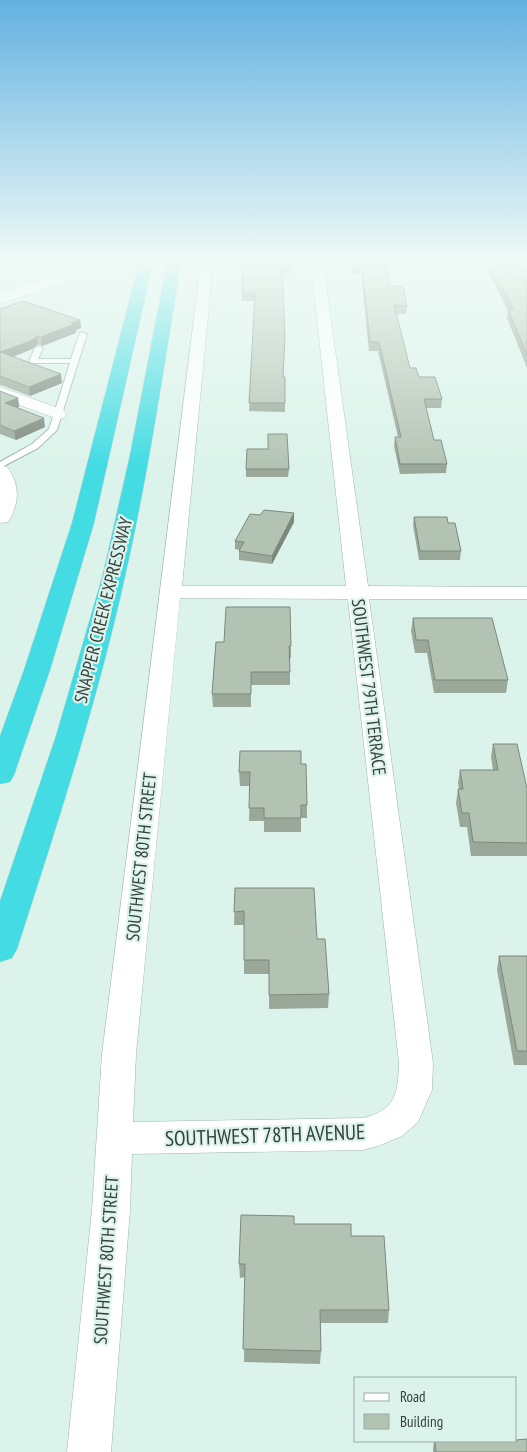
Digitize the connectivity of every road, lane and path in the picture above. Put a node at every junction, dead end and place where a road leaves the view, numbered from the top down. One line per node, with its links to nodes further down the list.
1 (130, 331): 15 (highway)
2 (162, 331): 16 (highway, SNAPPER CREEK EXPRESSWAY)
3 (199, 331): 12 (street, SOUTHWEST 80TH STREET)
4 (325, 331): 13 (street, SOUTHWEST 79TH TERRACE)
5 (83, 334): 7 (lane)
6 (39, 348): 7 (lane)
7 (75, 361): 9 (lane)
8 (0, 392): 9 (street)
9 (58, 414): 10 (lane)
10 (2, 472): 11 (street)
11 (0, 517)
12 (170, 592): 13 (street); 18 (street, SOUTHWEST 80TH STREET)
13 (357, 593): 14 (street); 17 (street, SOUTHWEST 79TH TERRACE)
14 (527, 593)
15 (0, 775)
16 (0, 949)
17 (408, 1110): 18 (street, SOUTHWEST 78TH AVENUE)
18 (114, 1138): 19 (street, SOUTHWEST 80TH STREET)
19 (89, 1452)

